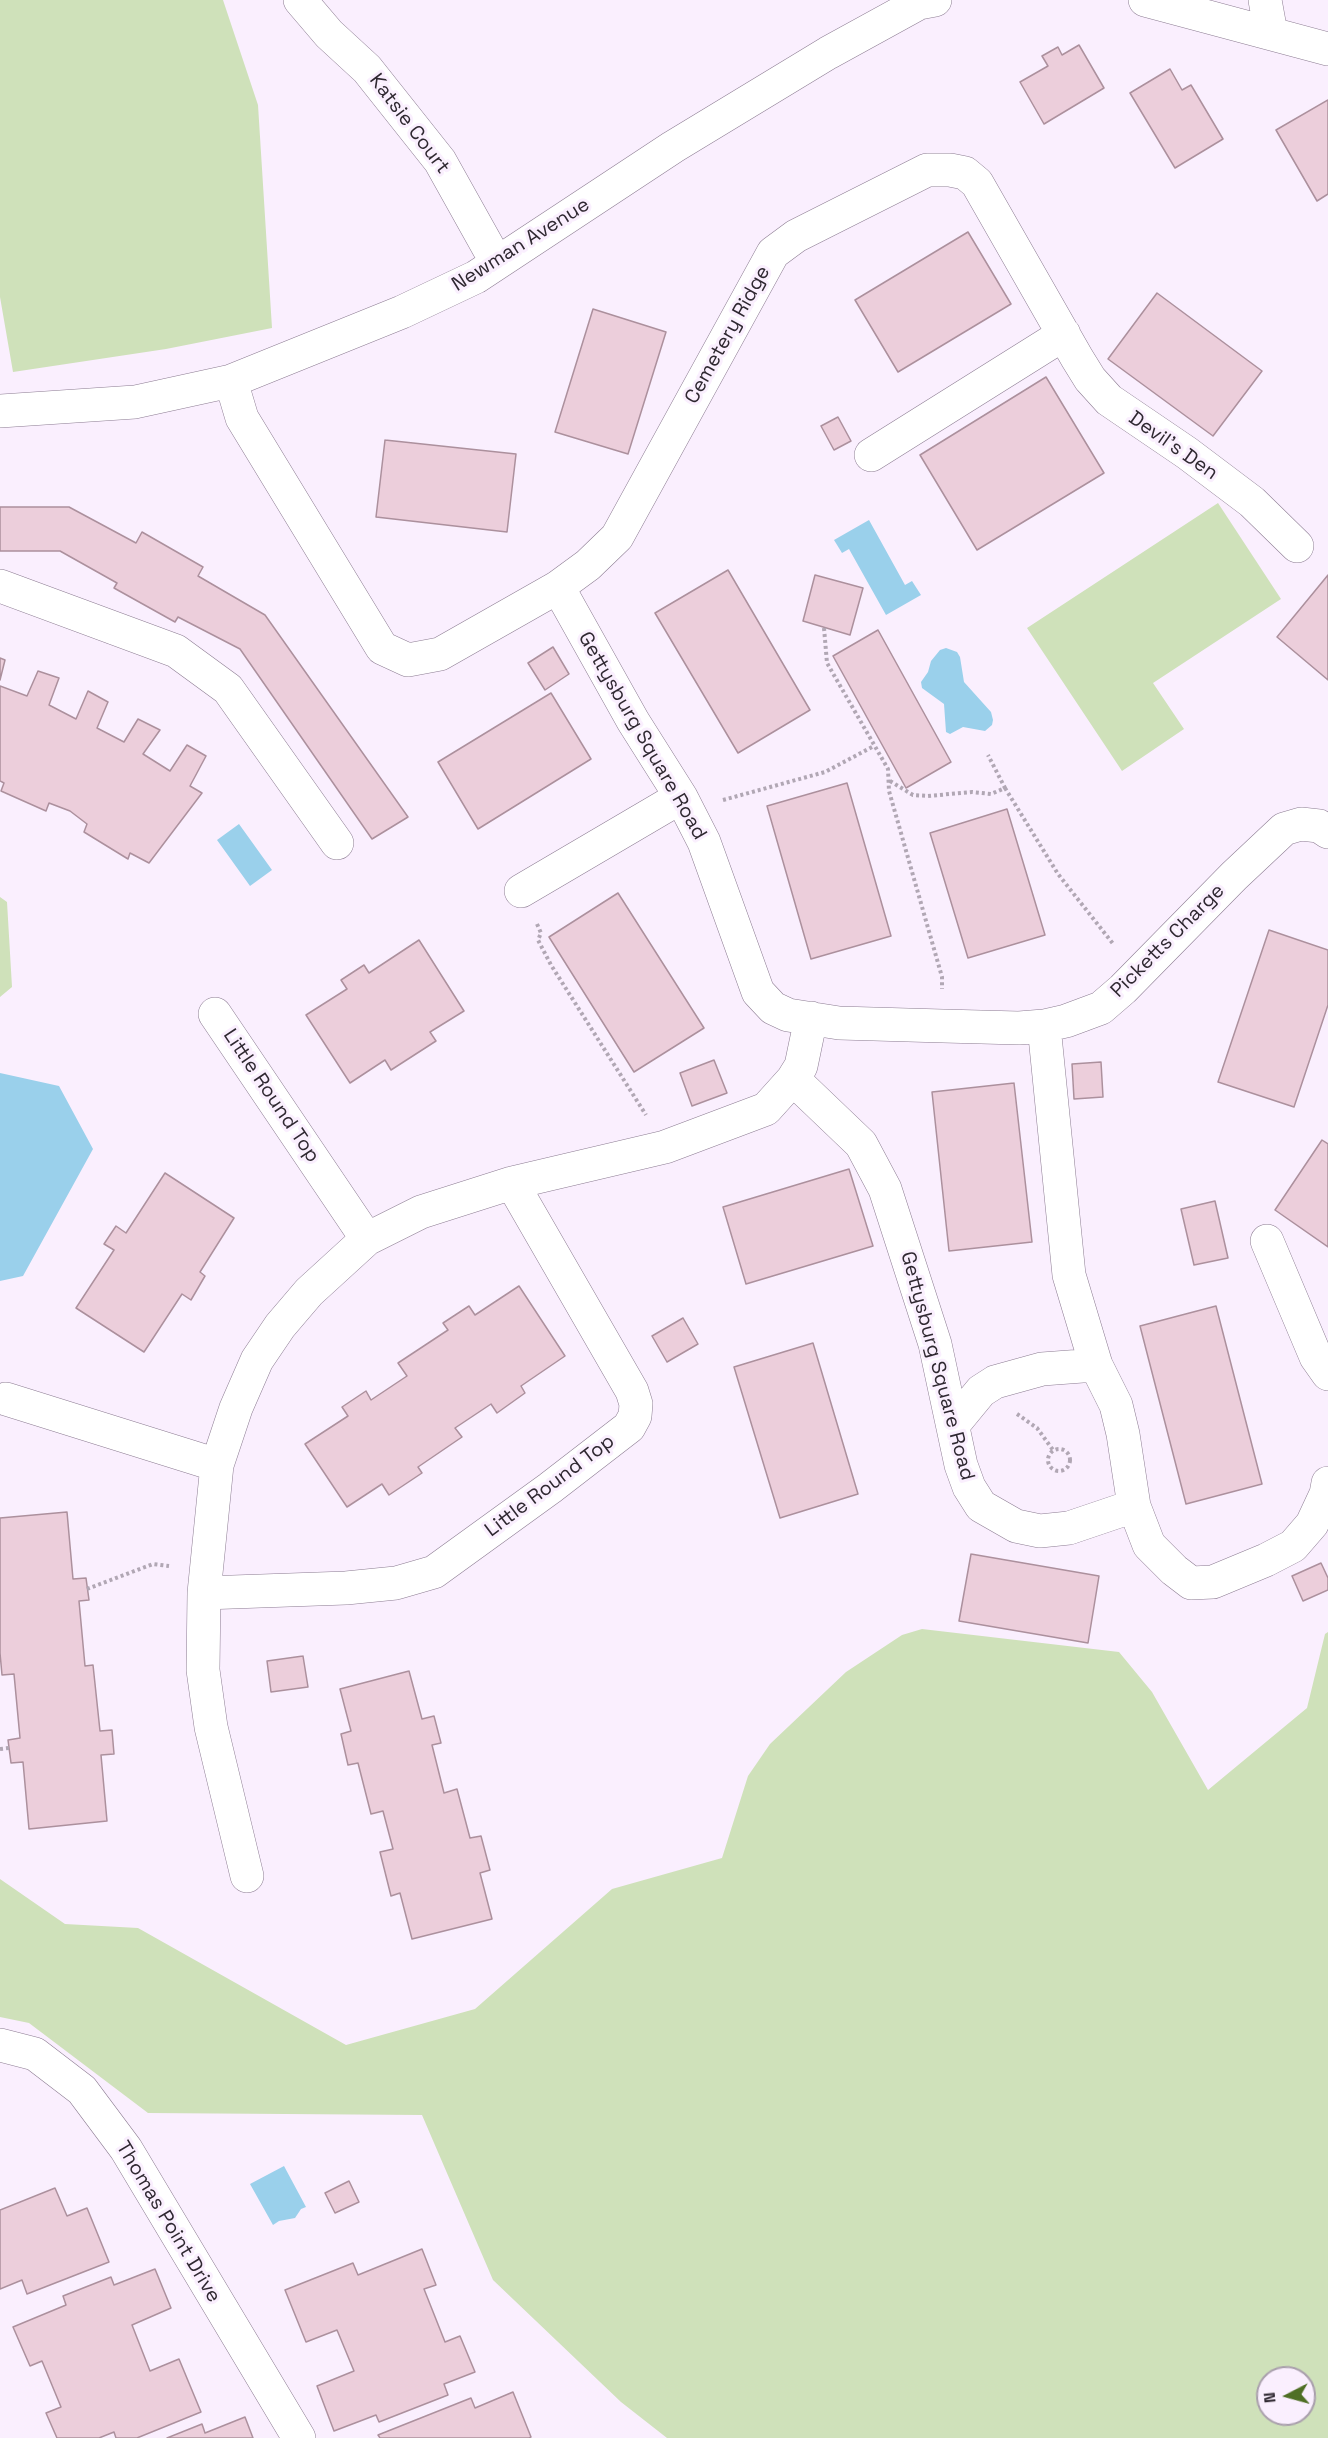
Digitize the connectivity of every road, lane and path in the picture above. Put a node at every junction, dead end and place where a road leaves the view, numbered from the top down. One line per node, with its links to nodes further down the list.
1 (300, 0): 8 (street, Katsie Court)
2 (935, 0): 8 (street, Newman Avenue)
3 (1145, 0): 5 (street)
4 (1265, 0): 5 (street)
5 (1271, 33): 6 (street)
6 (1328, 49)
7 (965, 172): 9 (street, Devil’s Den); 15 (street, Cemetery Ridge)
8 (497, 263): 10 (street, Newman Avenue)
9 (1064, 334): 12 (street); 13 (street, Devil’s Den)
10 (231, 381): 11 (street, Newman Avenue); 15 (street)
11 (0, 411)
12 (871, 455)
13 (1297, 546)
14 (0, 586): 23 (street)
15 (558, 587): 21 (street, Gettysburg Square Road)
16 (824, 628): 17 (path)
17 (874, 746): 19 (path); 21 (path)
18 (988, 755): 20 (path)
19 (889, 781): 20 (path); 28 (path)
20 (1005, 788): 25 (path)
21 (686, 806): 24 (street); 27 (street, Gettysburg Square Road)
22 (1328, 832): 25 (street, Picketts Charge)
23 (337, 843)
24 (521, 891): 31 (path)
25 (1137, 975): 29 (street, Picketts Charge)
26 (215, 1014): 33 (street, Little Round Top)
27 (811, 1018): 28 (street, Picketts Charge); 30 (street)
28 (943, 1026): 29 (street, Picketts Charge)
29 (1044, 1026): 35 (street)
30 (793, 1079): 32 (street); 39 (street, Gettysburg Square Road)
31 (641, 1108)
32 (512, 1183): 33 (street); 44 (street, Little Round Top)
33 (367, 1239): 41 (street)
34 (1268, 1241): 36 (street)
35 (1096, 1365): 37 (street); 43 (street)
36 (1328, 1374)
37 (981, 1391): 39 (street); 40 (path)
38 (6, 1399): 41 (street)
39 (953, 1425): 43 (street, Gettysburg Square Road)
40 (1053, 1450): 40 (path)
41 (217, 1465): 44 (street)
42 (1328, 1483): 43 (street)
43 (1134, 1506)
44 (205, 1581): 45 (path); 48 (street)
45 (87, 1589)
46 (9, 1748): 47 (path)
47 (0, 1749)
48 (247, 1876)
49 (0, 2045): 50 (street, Thomas Point Drive)
50 (299, 2438)

